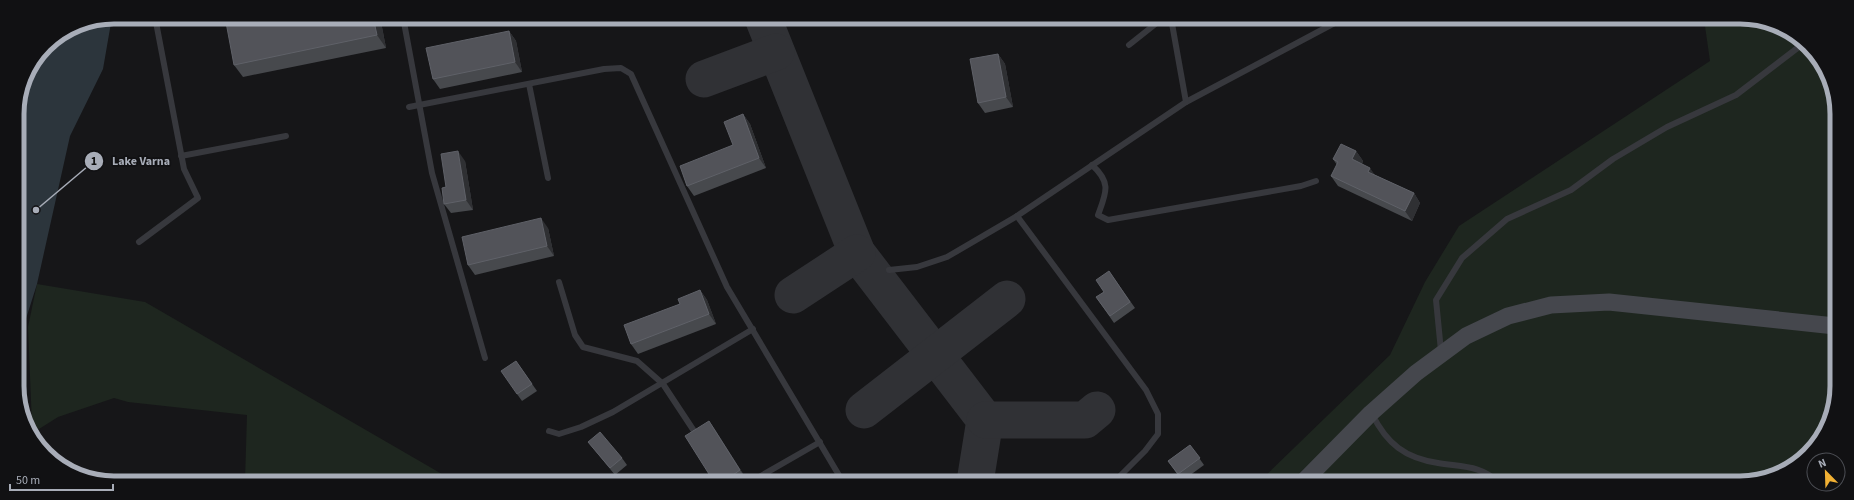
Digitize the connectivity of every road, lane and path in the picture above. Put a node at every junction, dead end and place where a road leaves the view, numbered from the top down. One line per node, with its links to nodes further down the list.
1 (156, 24): 13 (lane)
2 (404, 24): 10 (lane)
3 (1155, 24): 6 (lane)
4 (1172, 24): 9 (lane)
5 (1333, 24): 9 (lane)
6 (1129, 45)
7 (1799, 46): 23 (lane)
8 (529, 84): 10 (lane); 15 (lane); 22 (lane)
9 (1186, 102): 14 (lane)
10 (420, 104): 11 (lane); 24 (lane)
11 (409, 107)
12 (286, 136): 13 (lane)
13 (181, 156): 18 (lane)
14 (1092, 165): 16 (lane); 17 (lane)
15 (548, 178)
16 (1316, 181)
17 (1017, 216): 19 (lane); 32 (lane)
18 (139, 242)
19 (889, 270)
20 (559, 282): 25 (lane)
21 (1830, 325): 23 (street)
22 (752, 329): 25 (lane); 29 (lane)
23 (1442, 353): 26 (street)
24 (485, 358)
25 (662, 384): 27 (lane); 28 (lane)
26 (1371, 413): 33 (street); 34 (lane)
27 (549, 431)
28 (696, 434)
29 (820, 442): 30 (lane); 31 (lane)
30 (761, 476)
31 (840, 476)
32 (1120, 476)
33 (1309, 476)
34 (1492, 476)

